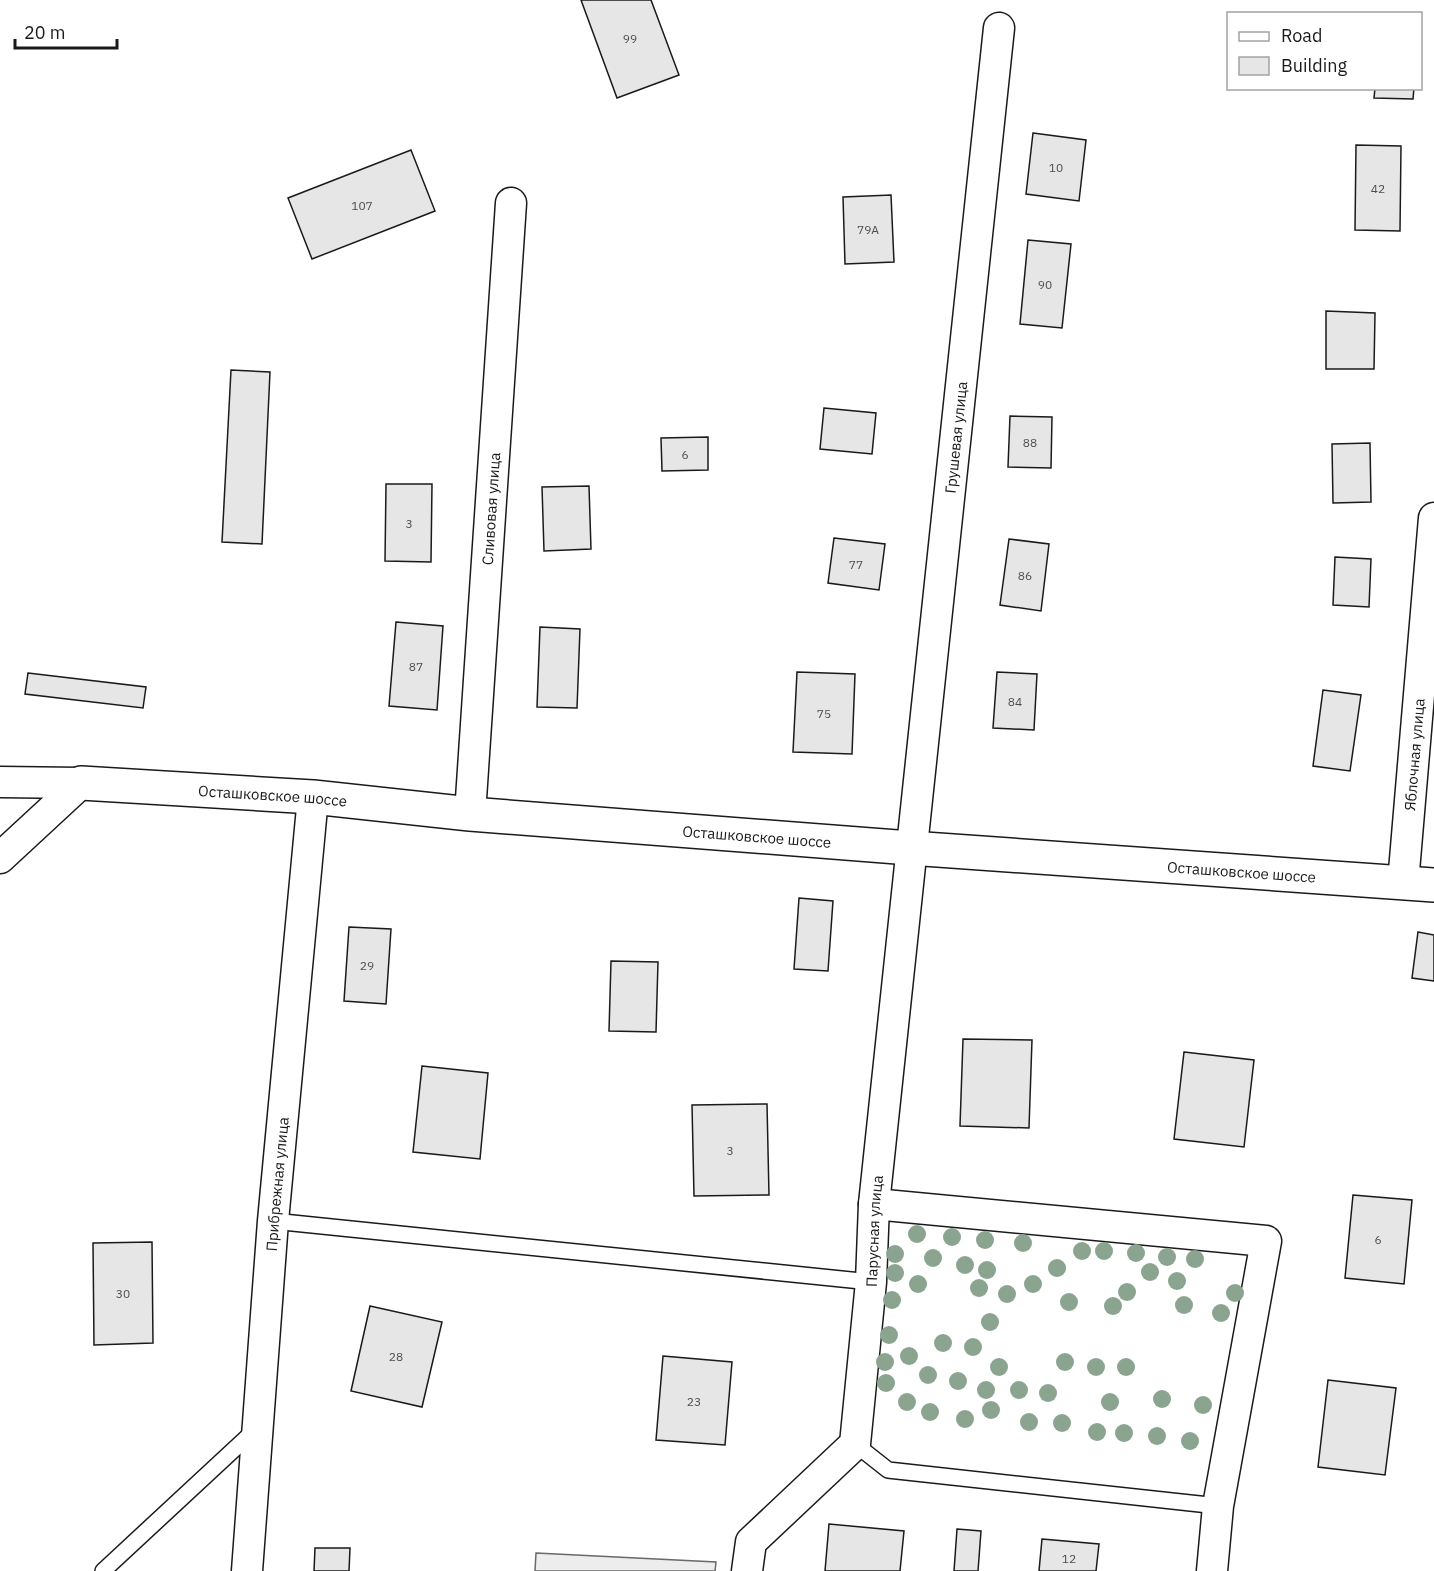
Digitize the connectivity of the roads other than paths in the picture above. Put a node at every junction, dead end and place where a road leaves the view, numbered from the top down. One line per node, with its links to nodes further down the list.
1 (999, 27): 8 (street, Грушевая улица)
2 (511, 203): 7 (street, Сливовая улица)
3 (1434, 518): 10 (street, Яблочная улица)
4 (0, 782): 5 (street)
5 (81, 783): 6 (street, Осташковское шоссе); 9 (street)
6 (313, 797): 7 (street, Осташковское шоссе); 12 (street, Прибрежная улица)
7 (470, 814): 8 (street, Осташковское шоссе)
8 (910, 848): 10 (street, Осташковское шоссе); 11 (street, Парусная улица)
9 (0, 858)
10 (1419, 884)
11 (874, 1204): 13 (street, Парусная улица); 16 (street)
12 (273, 1221): 13 (lane); 14 (street, Прибрежная улица)
13 (871, 1282): 15 (street, Парусная улица)
14 (258, 1427): 17 (lane); 18 (street, Прибрежная улица)
15 (855, 1444): 16 (lane); 19 (street)
16 (1218, 1506): 20 (street)
17 (103, 1571)
18 (247, 1571)
19 (747, 1571)
20 (1212, 1571)

